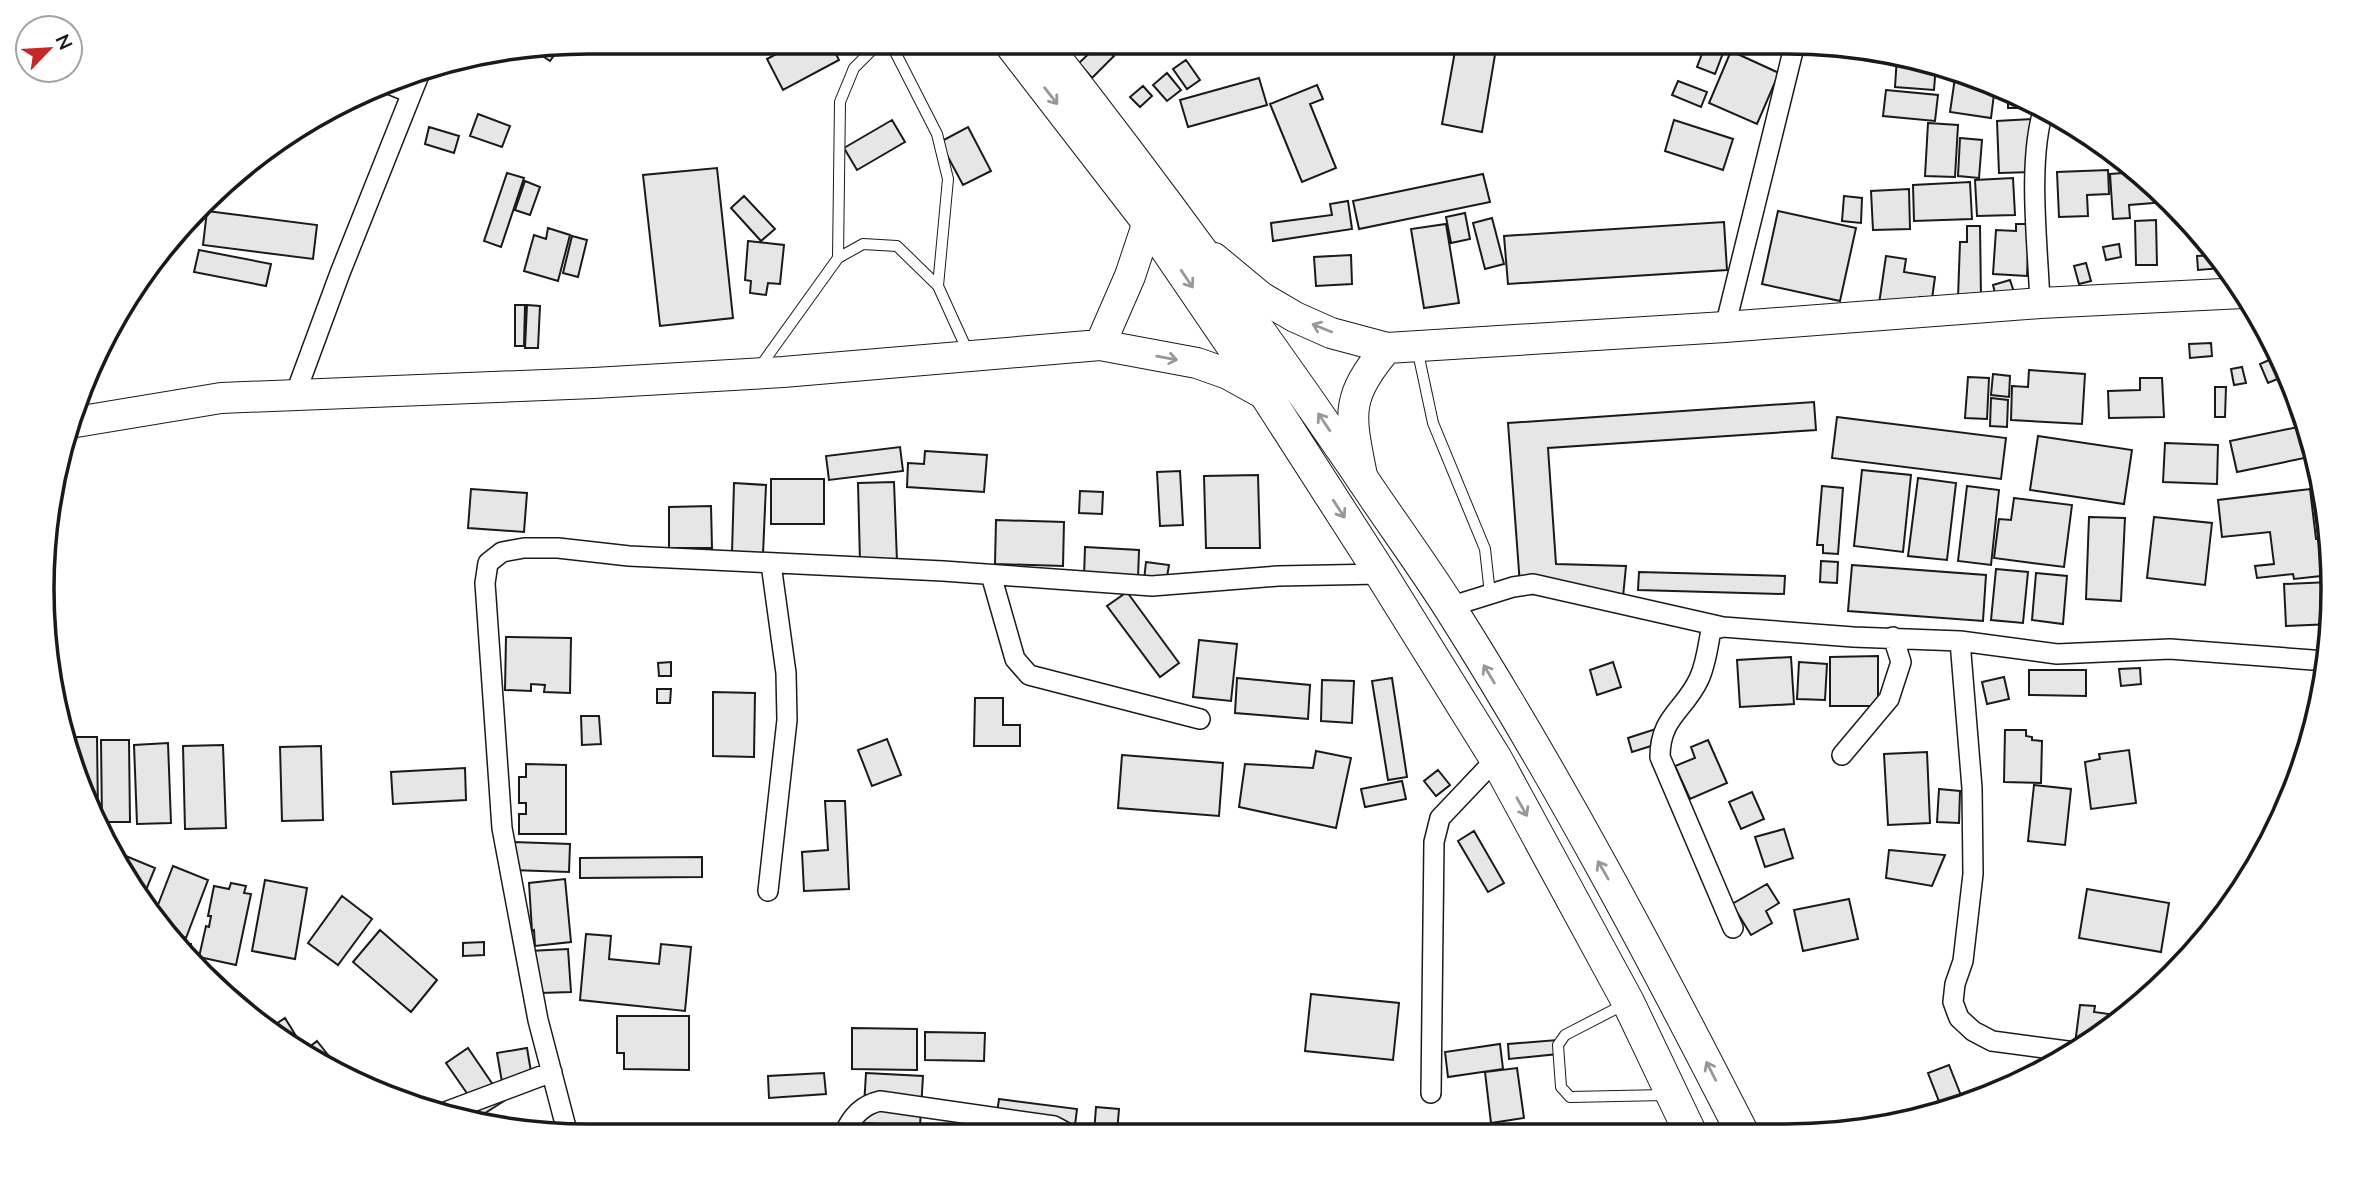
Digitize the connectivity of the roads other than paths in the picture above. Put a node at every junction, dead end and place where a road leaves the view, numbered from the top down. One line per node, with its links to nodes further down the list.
1 (868, 54): 12 (lane)
2 (896, 54): 13 (lane)
3 (1018, 54): 10 (highway, one-way to 10)
4 (1051, 54): 11 (highway)
5 (1792, 54): 16 (street)
6 (415, 84): 8 (street)
7 (401, 89): 8 (street)
8 (411, 93): 22 (street)
9 (2041, 119): 15 (street)
10 (1148, 222): 17 (main road); 23 (highway, one-way to 23)
11 (1198, 244): 19 (main road, one-way to 11); 25 (highway, one-way to 11)
12 (838, 258): 13 (lane); 21 (lane)
13 (938, 286): 20 (lane)
14 (2232, 294): 15 (main road)
15 (2040, 303): 16 (main road)
16 (1725, 327): 18 (main road)
17 (1100, 345): 20 (main road); 23 (main road, one-way to 23)
18 (1417, 346): 19 (main road); 29 (lane)
19 (1387, 348): 25 (main road)
20 (969, 356): 21 (main road)
21 (755, 374): 22 (main road)
22 (295, 395): 24 (main road)
23 (1266, 395): 27 (highway, one-way to 27)
24 (82, 421)
25 (1364, 481): 30 (highway)
26 (771, 564): 28 (street); 38 (street); 42 (street)
27 (1381, 574): 28 (street); 37 (highway)
28 (991, 575): 35 (street)
29 (1490, 594): 30 (street); 31 (street)
30 (1449, 607): 50 (highway, one-way to 30)
31 (1723, 627): 32 (street); 39 (street)
32 (1893, 637): 33 (street); 36 (street)
33 (1959, 641): 34 (street); 41 (street)
34 (2316, 660)
35 (1200, 719)
36 (1842, 755)
37 (1496, 759): 40 (highway, one-way to 40); 43 (street)
38 (768, 891)
39 (1734, 928)
40 (1628, 1002): 44 (highway); 44 (lane)
41 (2057, 1050)
42 (552, 1072): 45 (street); 46 (street)
43 (1431, 1093)
44 (1671, 1095): 49 (highway)
45 (458, 1107)
46 (565, 1123)
47 (848, 1124): 48 (street)
48 (1040, 1124)
49 (1686, 1124)
50 (1738, 1124)

